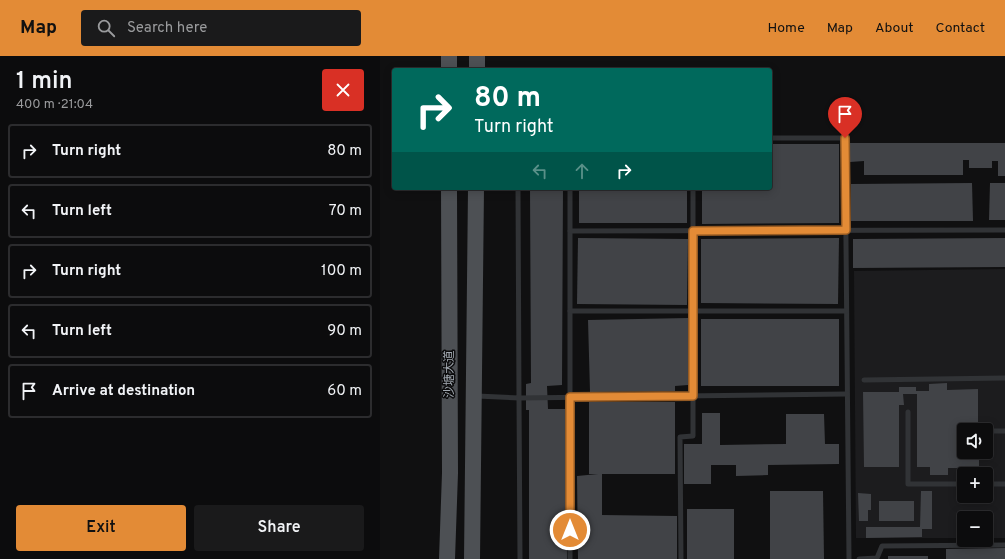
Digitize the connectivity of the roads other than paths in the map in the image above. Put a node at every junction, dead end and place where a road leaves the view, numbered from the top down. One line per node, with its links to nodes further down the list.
1 (449, 56): 3 (main road)
2 (477, 56): 4 (main road)
3 (449, 68)
4 (477, 68)
5 (772, 138): 11 (lane)
6 (449, 190): 32 (main road, 沙塘大道)
7 (476, 190): 21 (main road, 沙塘大道)
8 (518, 190): 24 (lane)
9 (570, 190): 13 (lane)
10 (693, 190): 14 (lane)
11 (846, 230): 12 (lane); 14 (lane); 17 (lane)
12 (1005, 230)
13 (570, 231): 14 (lane); 15 (lane)
14 (693, 231): 16 (lane)
15 (570, 311): 16 (lane); 23 (lane)
16 (693, 311): 17 (lane); 22 (lane)
17 (846, 311): 20 (lane)
18 (1005, 378): 19 (lane)
19 (864, 380)
20 (847, 394): 22 (lane); 37 (lane)
21 (474, 396): 24 (lane); 33 (main road, 沙塘大道)
22 (693, 396): 23 (lane); 36 (lane)
23 (570, 397): 24 (lane); 35 (lane)
24 (519, 398): 34 (lane)
25 (908, 412): 28 (lane)
26 (993, 431): 27 (lane)
27 (1005, 431)
28 (957, 484)
29 (993, 484): 30 (lane)
30 (1005, 484)
31 (1005, 545): 38 (lane)
32 (447, 559)
33 (472, 559)
34 (520, 559)
35 (570, 559)
36 (681, 559)
37 (849, 559)
38 (859, 559)

